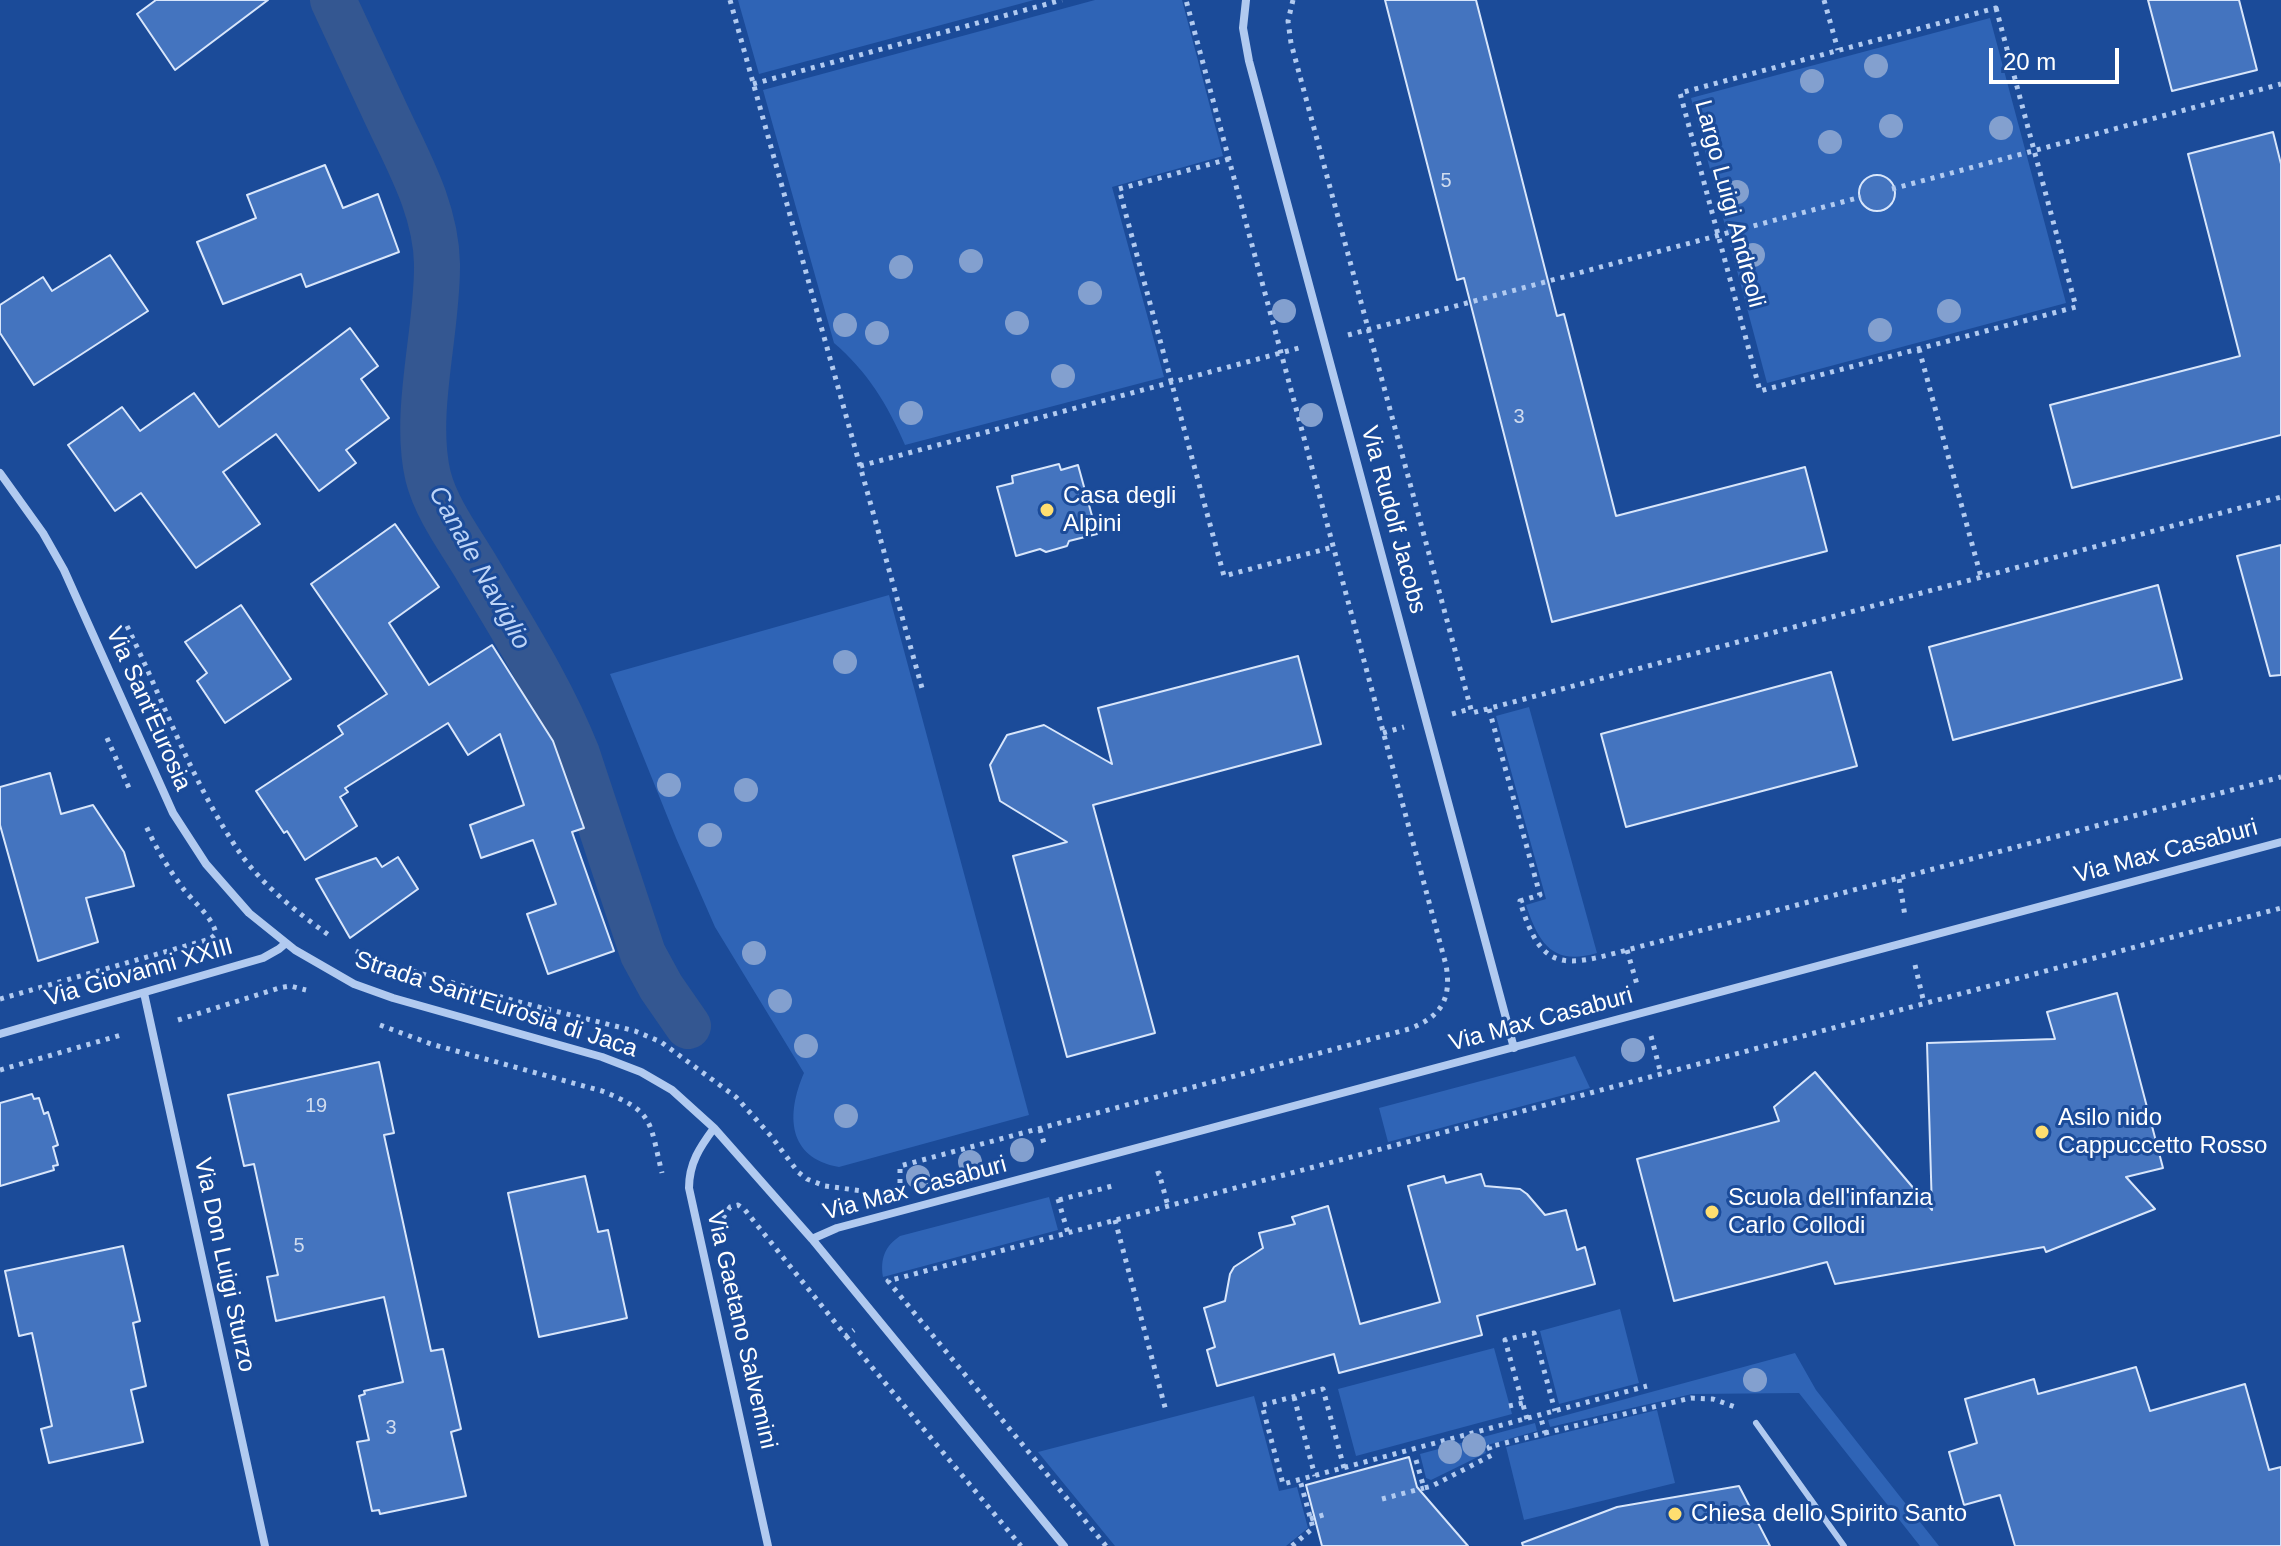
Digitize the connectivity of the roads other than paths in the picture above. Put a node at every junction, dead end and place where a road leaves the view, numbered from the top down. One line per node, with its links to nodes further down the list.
1 (1246, 0): 7 (street, Via Rudolf Jacobs)
2 (0, 473): 4 (street, Via Sant'Eurosia)
3 (2281, 842): 7 (street, Via Max Casaburi)
4 (286, 943): 5 (street, Via Giovanni XXIII); 8 (street, Strada Sant'Eurosia di Jaca)
5 (144, 993): 6 (street, Via Giovanni XXIII); 11 (street, Via Don Luigi Sturzo)
6 (0, 1034)
7 (1514, 1048): 9 (street, Via Max Casaburi)
8 (714, 1128): 9 (street, Strada Sant'Eurosia di Jaca); 12 (street, Via Gaetano Salvemini)
9 (812, 1239): 13 (street, Strada Sant'Eurosia di Jaca)
10 (1756, 1423): 14 (lane)
11 (265, 1546)
12 (768, 1546)
13 (1064, 1546)
14 (1844, 1546)

